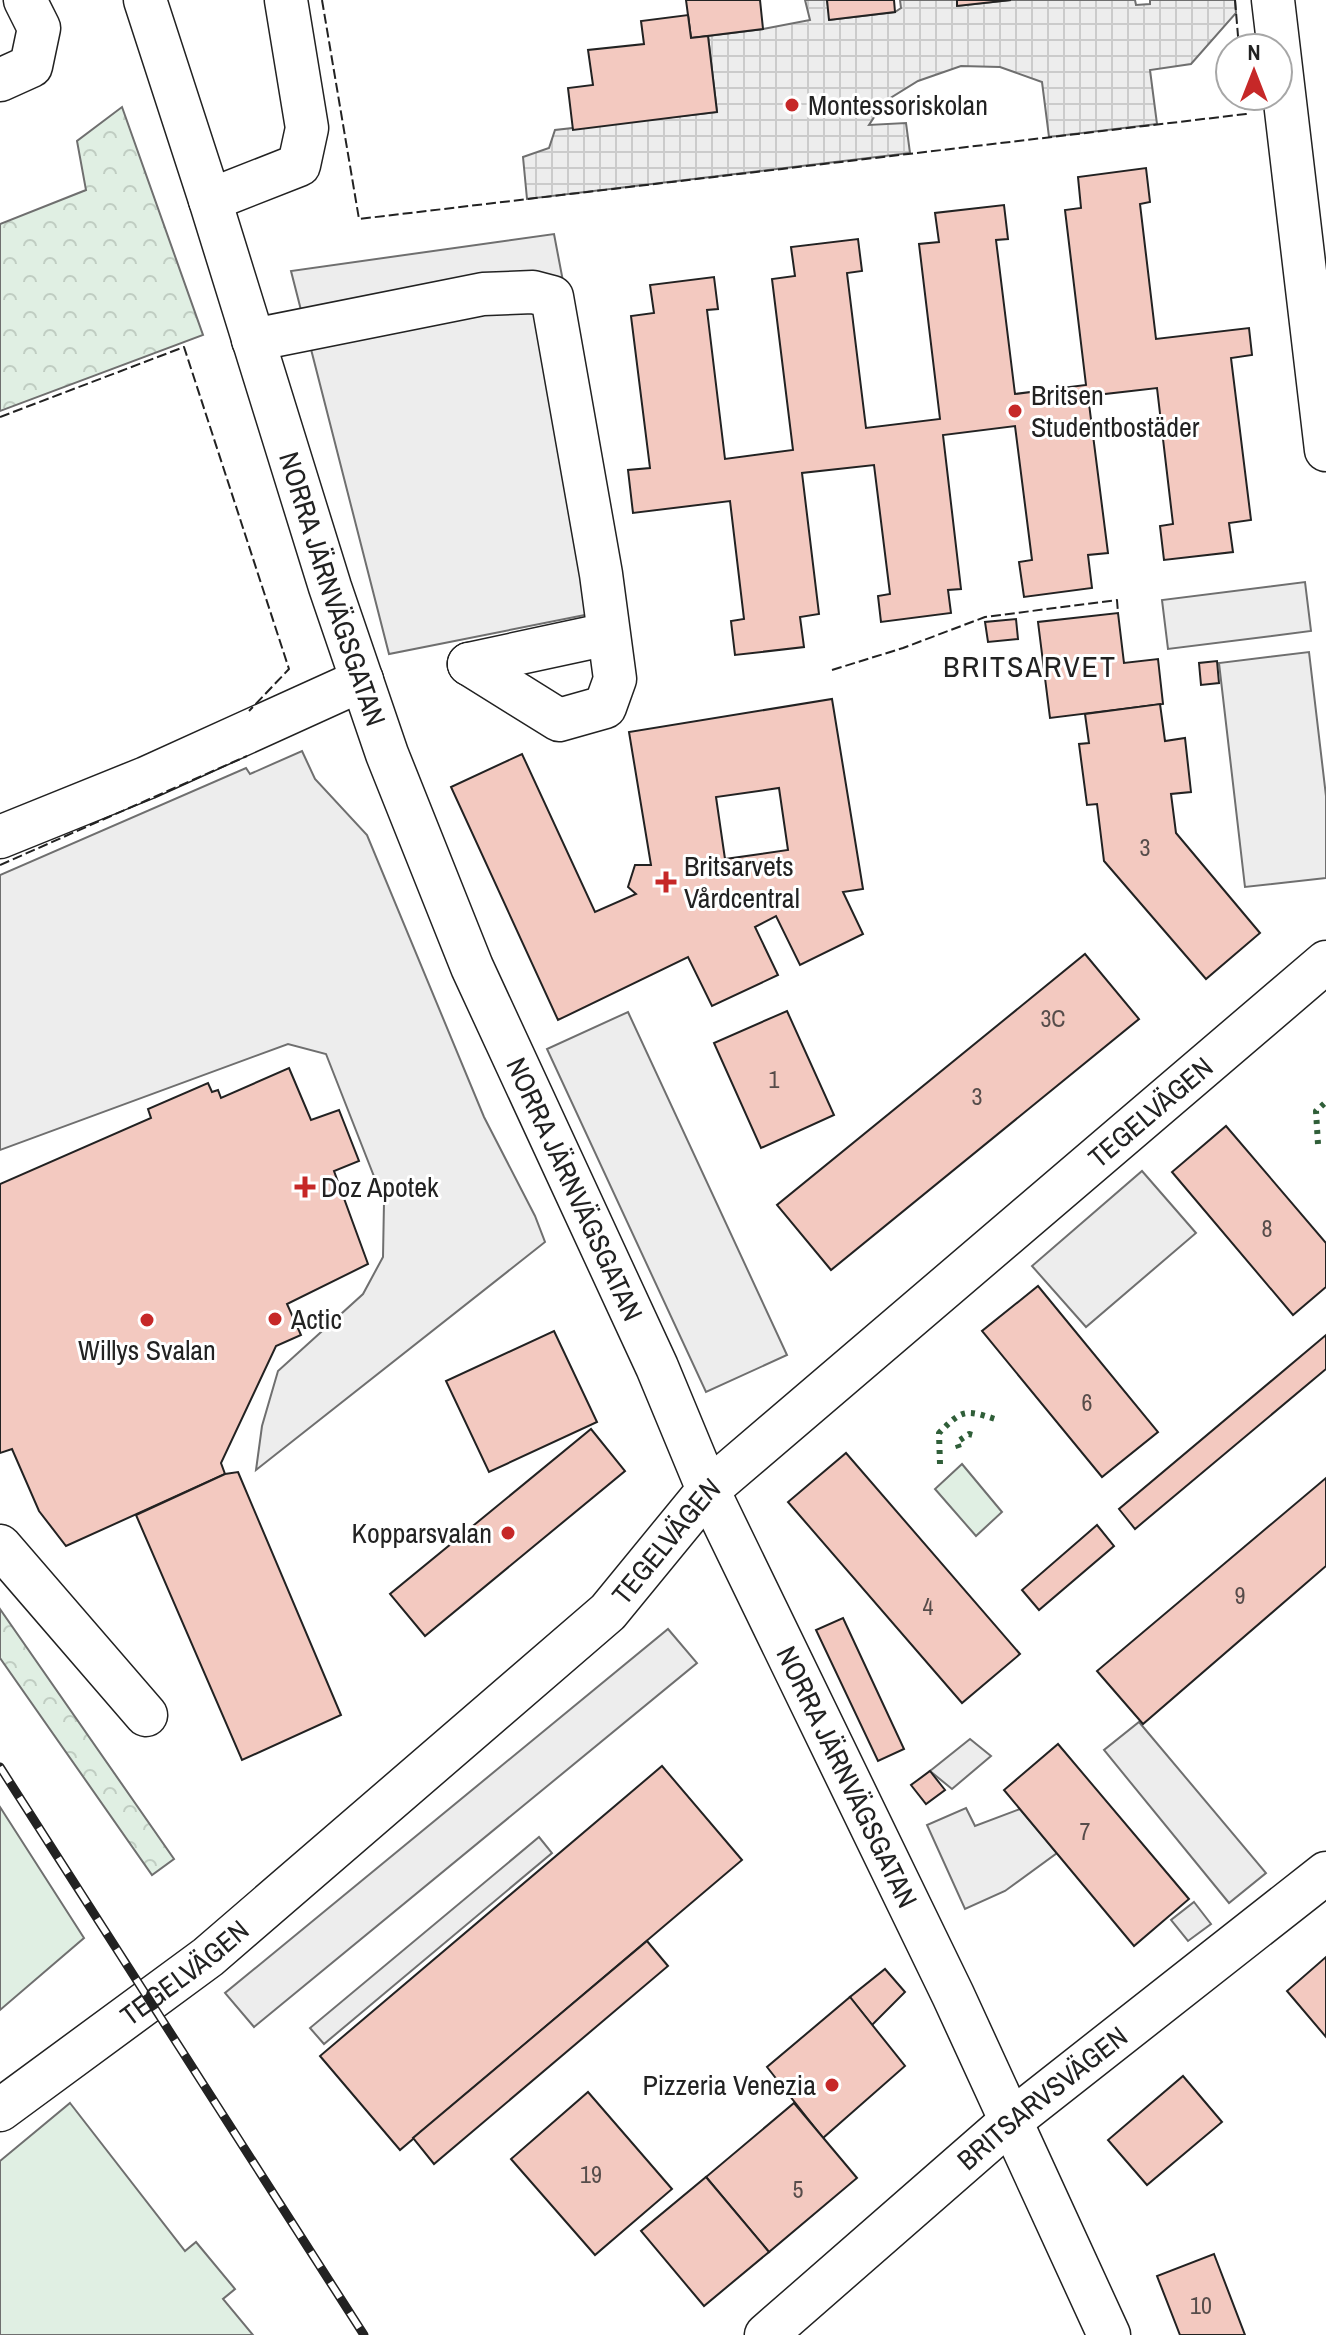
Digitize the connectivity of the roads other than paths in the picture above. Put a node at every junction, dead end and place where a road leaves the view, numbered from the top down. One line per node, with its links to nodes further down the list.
1 (25, 0): 5 (street)
2 (145, 0): 6 (street, NORRA JÄRNVÄGSGATAN)
3 (286, 0): 6 (street)
4 (1273, 0): 8 (street)
5 (0, 80)
6 (210, 200): 7 (street, NORRA JÄRNVÄGSGATAN)
7 (253, 340): 9 (street); 10 (street, NORRA JÄRNVÄGSGATAN)
8 (1326, 450)
9 (608, 634)
10 (362, 680): 11 (street); 13 (street, NORRA JÄRNVÄGSGATAN)
11 (0, 837)
12 (1326, 962): 13 (street, TEGELVÄGEN)
13 (708, 1490): 17 (street, TEGELVÄGEN); 18 (street, NORRA JÄRNVÄGSGATAN)
14 (0, 1546): 15 (street)
15 (146, 1715)
16 (1326, 1873): 18 (street, BRITSARVSVÄGEN)
17 (0, 2110)
18 (1012, 2120): 19 (street, BRITSARVSVÄGEN); 20 (street, NORRA JÄRNVÄGSGATAN)
19 (766, 2335)
20 (1109, 2335)

